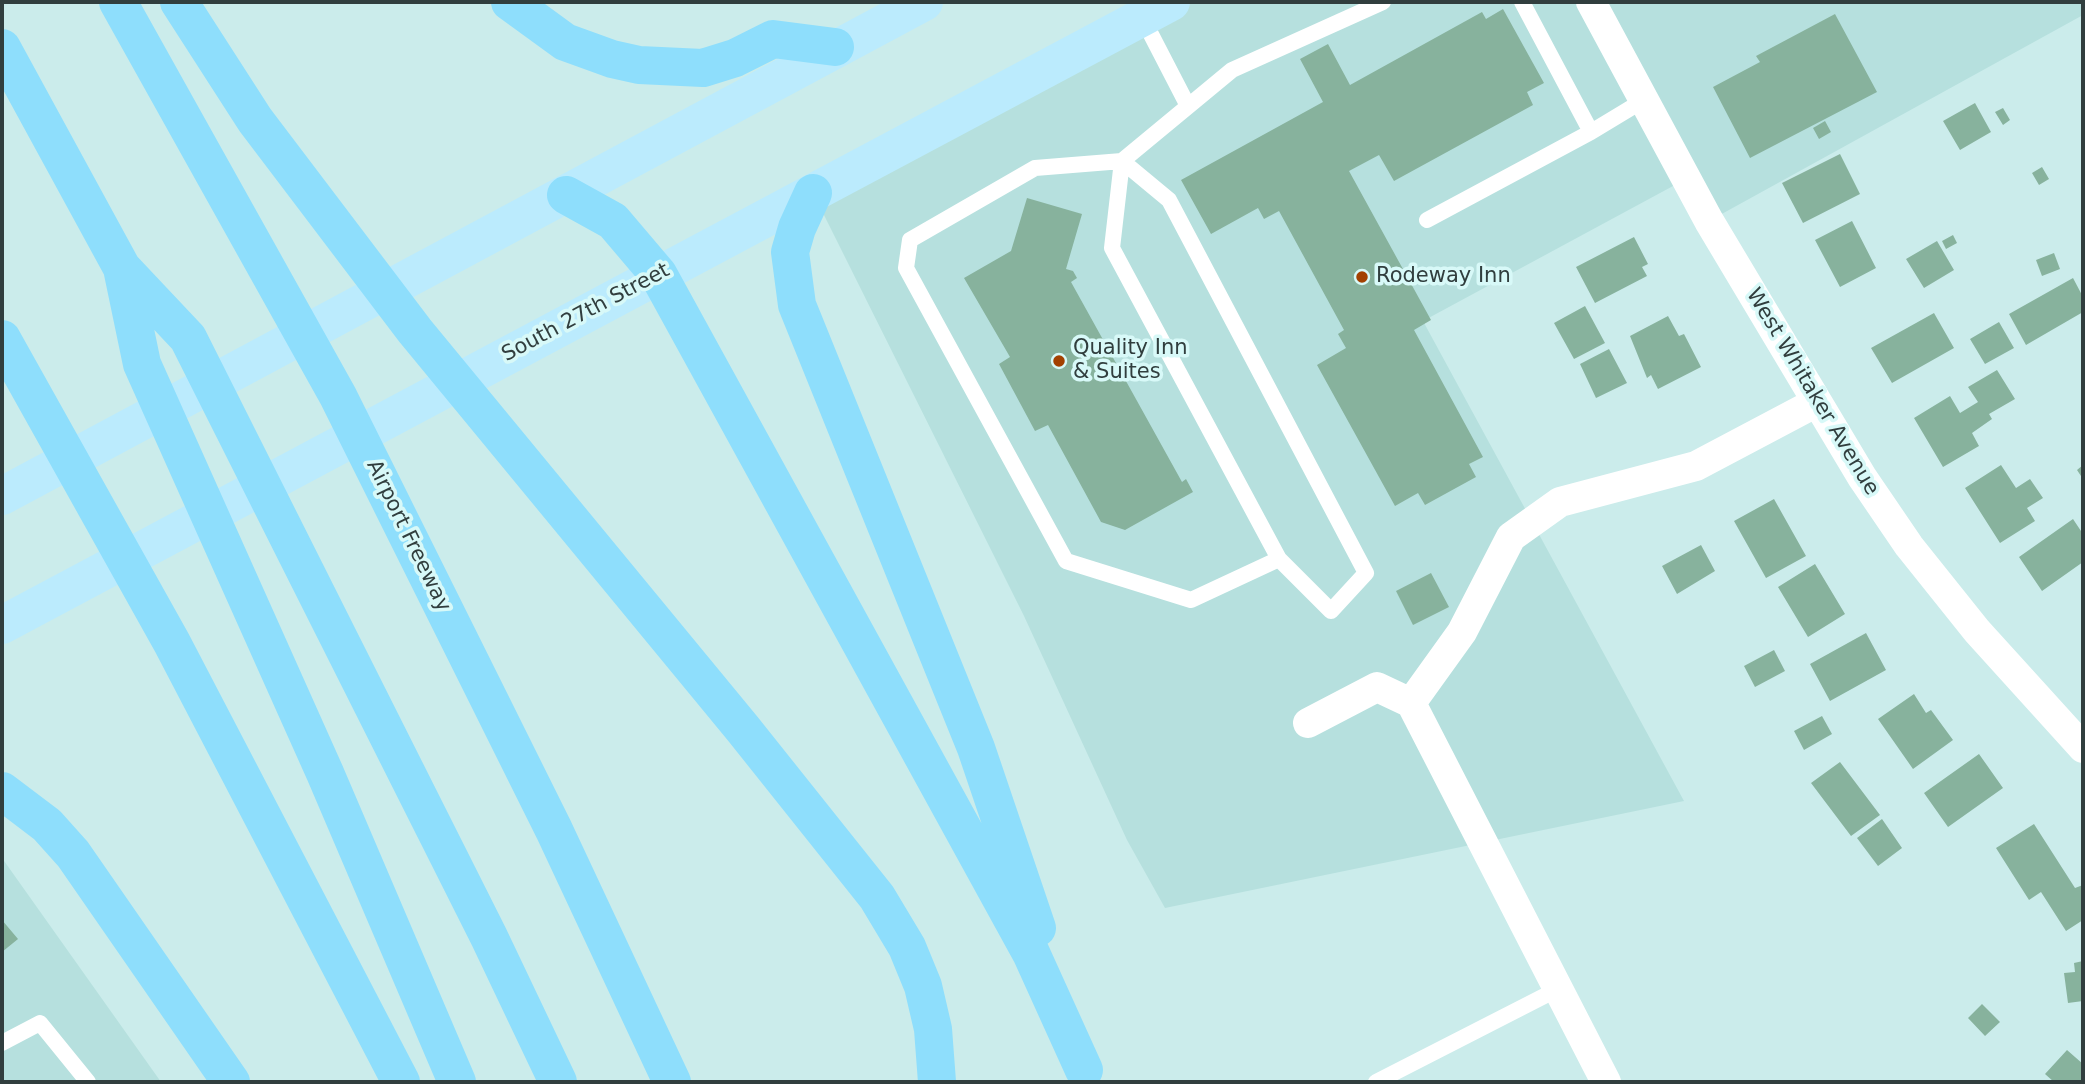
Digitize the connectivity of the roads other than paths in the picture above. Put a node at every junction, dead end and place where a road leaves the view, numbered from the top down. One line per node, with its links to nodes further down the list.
1 (118, 2): 37 (highway, Airport Freeway)
2 (179, 2): 38 (highway)
3 (510, 2): 9 (highway)
4 (924, 2): 9 (main road)
5 (1383, 2): 12 (lane)
6 (1522, 2): 13 (lane)
7 (1591, 2): 11 (street, West Whitaker Avenue)
8 (1149, 7): 12 (lane); 15 (main road, South 27th Street)
9 (835, 47): 16 (main road)
10 (2, 48): 18 (highway)
11 (1644, 100): 13 (lane); 21 (street, West Whitaker Avenue)
12 (1188, 106): 14 (lane)
13 (1591, 132): 17 (lane)
14 (1122, 161): 23 (lane); 23 (lane); 23 (lane)
15 (813, 192): 19 (main road, South 27th Street); 31 (highway)
16 (566, 195): 19 (highway); 22 (main road)
17 (1427, 220)
18 (122, 268): 35 (highway); 36 (highway)
19 (659, 274): 24 (main road, South 27th Street); 31 (highway)
20 (2, 339): 34 (highway)
21 (1816, 402): 25 (street); 27 (street, West Whitaker Avenue)
22 (2, 496)
23 (1279, 559)
24 (2, 625)
25 (1411, 703): 26 (street); 29 (street)
26 (1308, 723)
27 (2083, 748)
28 (2, 791): 33 (highway)
29 (1558, 989): 39 (lane); 40 (street)
30 (2, 1043): 32 (lane)
31 (1085, 1076)
32 (88, 1082)
33 (231, 1082)
34 (401, 1082)
35 (457, 1082)
36 (558, 1082)
37 (672, 1082)
38 (937, 1082)
39 (1380, 1082)
40 (1606, 1082)

